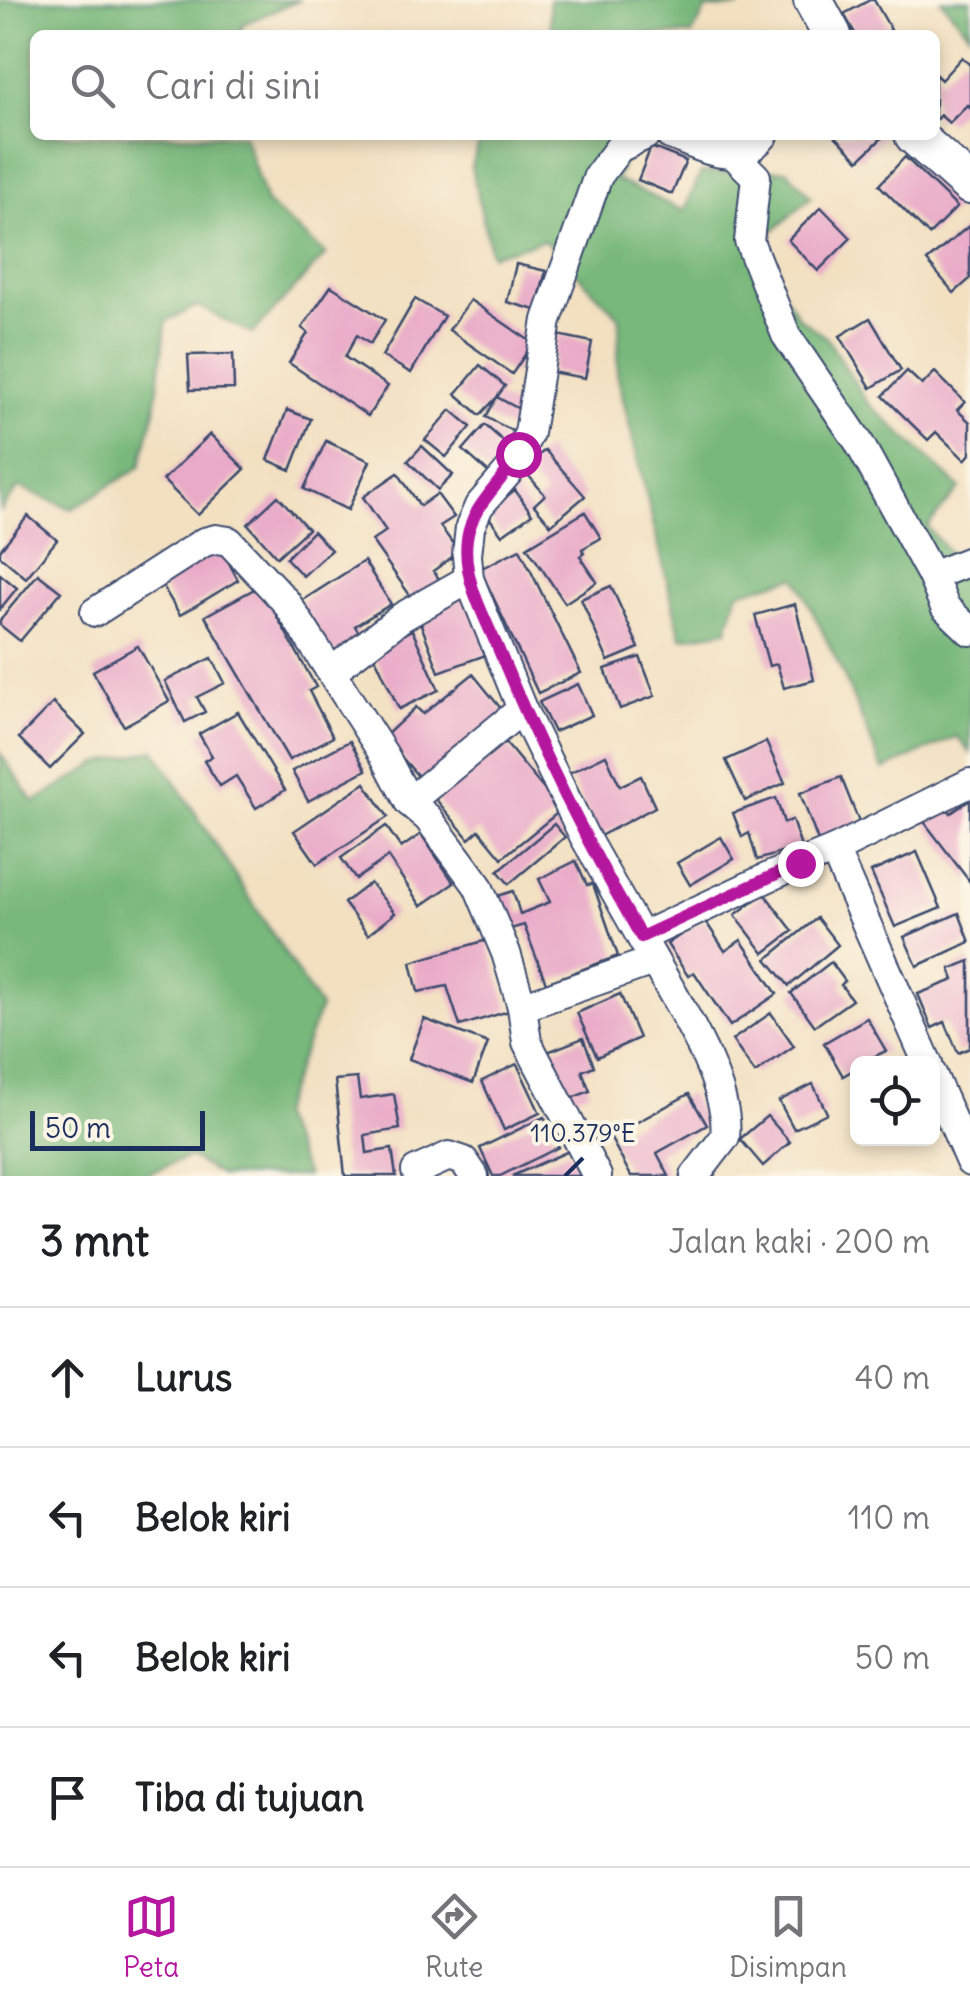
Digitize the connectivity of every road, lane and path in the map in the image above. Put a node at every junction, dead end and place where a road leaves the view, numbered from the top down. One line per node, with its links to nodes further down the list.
1 (636, 140): 9 (street)
2 (683, 140): 5 (street)
3 (759, 140): 5 (street)
4 (920, 140): 6 (street)
5 (735, 156): 8 (street)
6 (970, 185)
7 (970, 561): 8 (street)
8 (932, 576): 11 (street)
9 (469, 579): 12 (street); 13 (street)
10 (96, 612): 12 (street)
11 (970, 631)
12 (331, 672): 15 (street)
13 (522, 709): 15 (street); 17 (street)
14 (970, 783): 16 (street)
15 (408, 802): 18 (street)
16 (834, 850): 17 (street); 19 (street)
17 (647, 949): 18 (street); 25 (street)
18 (522, 1006): 24 (street)
19 (924, 1056)
20 (940, 1093): 21 (street)
21 (970, 1162)
22 (416, 1171): 23 (street)
23 (474, 1176)
24 (597, 1176)
25 (695, 1176)

